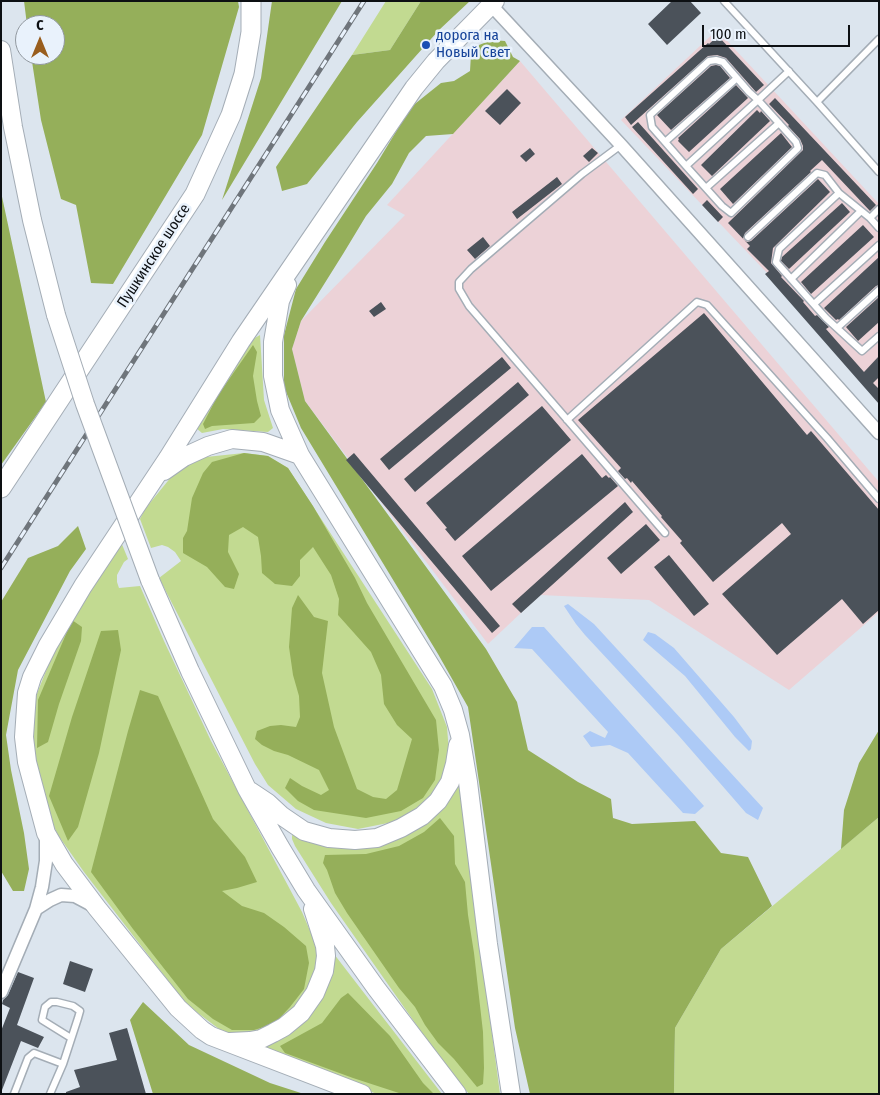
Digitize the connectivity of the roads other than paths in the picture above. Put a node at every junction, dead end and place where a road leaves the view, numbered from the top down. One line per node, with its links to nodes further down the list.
1 (251, 1): 33 (main road, Пушкинское шоссе)
2 (724, 1): 6 (lane)
3 (493, 3): 12 (street); 23 (street)
4 (879, 39): 9 (lane)
5 (1, 50): 37 (street, bridge)
6 (789, 71): 8 (lane); 9 (lane)
7 (737, 78): 8 (lane); 11 (lane); 11 (lane)
8 (758, 100): 10 (lane); 13 (lane)
9 (817, 102): 14 (lane)
10 (779, 123): 15 (lane); 15 (lane)
11 (665, 142): 13 (lane)
12 (621, 145): 29 (lane); 30 (street)
13 (686, 166): 15 (lane)
14 (879, 172)
15 (706, 188)
16 (839, 193): 18 (lane); 21 (lane); 24 (lane)
17 (879, 209): 19 (lane)
18 (861, 211): 19 (lane); 24 (lane)
19 (870, 218): 20 (lane)
20 (879, 228)
21 (748, 237)
22 (879, 245): 26 (lane)
23 (297, 259): 31 (street); 32 (street)
24 (791, 279): 26 (lane)
25 (879, 290): 27 (lane)
26 (814, 304): 27 (lane)
27 (837, 328): 28 (lane)
28 (879, 336)
29 (567, 420): 34 (lane); 35 (lane)
30 (879, 433)
31 (300, 455): 32 (street); 36 (street)
32 (155, 477): 38 (street)
33 (1, 488)
34 (879, 499)
35 (665, 534)
36 (460, 735): 37 (street); 50 (street)
37 (247, 789): 39 (street)
38 (46, 833): 40 (street); 41 (street)
39 (306, 890): 44 (street); 49 (street)
40 (97, 908): 41 (street); 44 (street)
41 (36, 909): 42 (street)
42 (1, 992)
43 (72, 1038): 43 (lane); 45 (lane)
44 (222, 1041): 48 (street)
45 (63, 1064): 46 (lane); 47 (lane)
46 (14, 1094)
47 (50, 1094)
48 (362, 1094)
49 (457, 1094)
50 (511, 1094)

